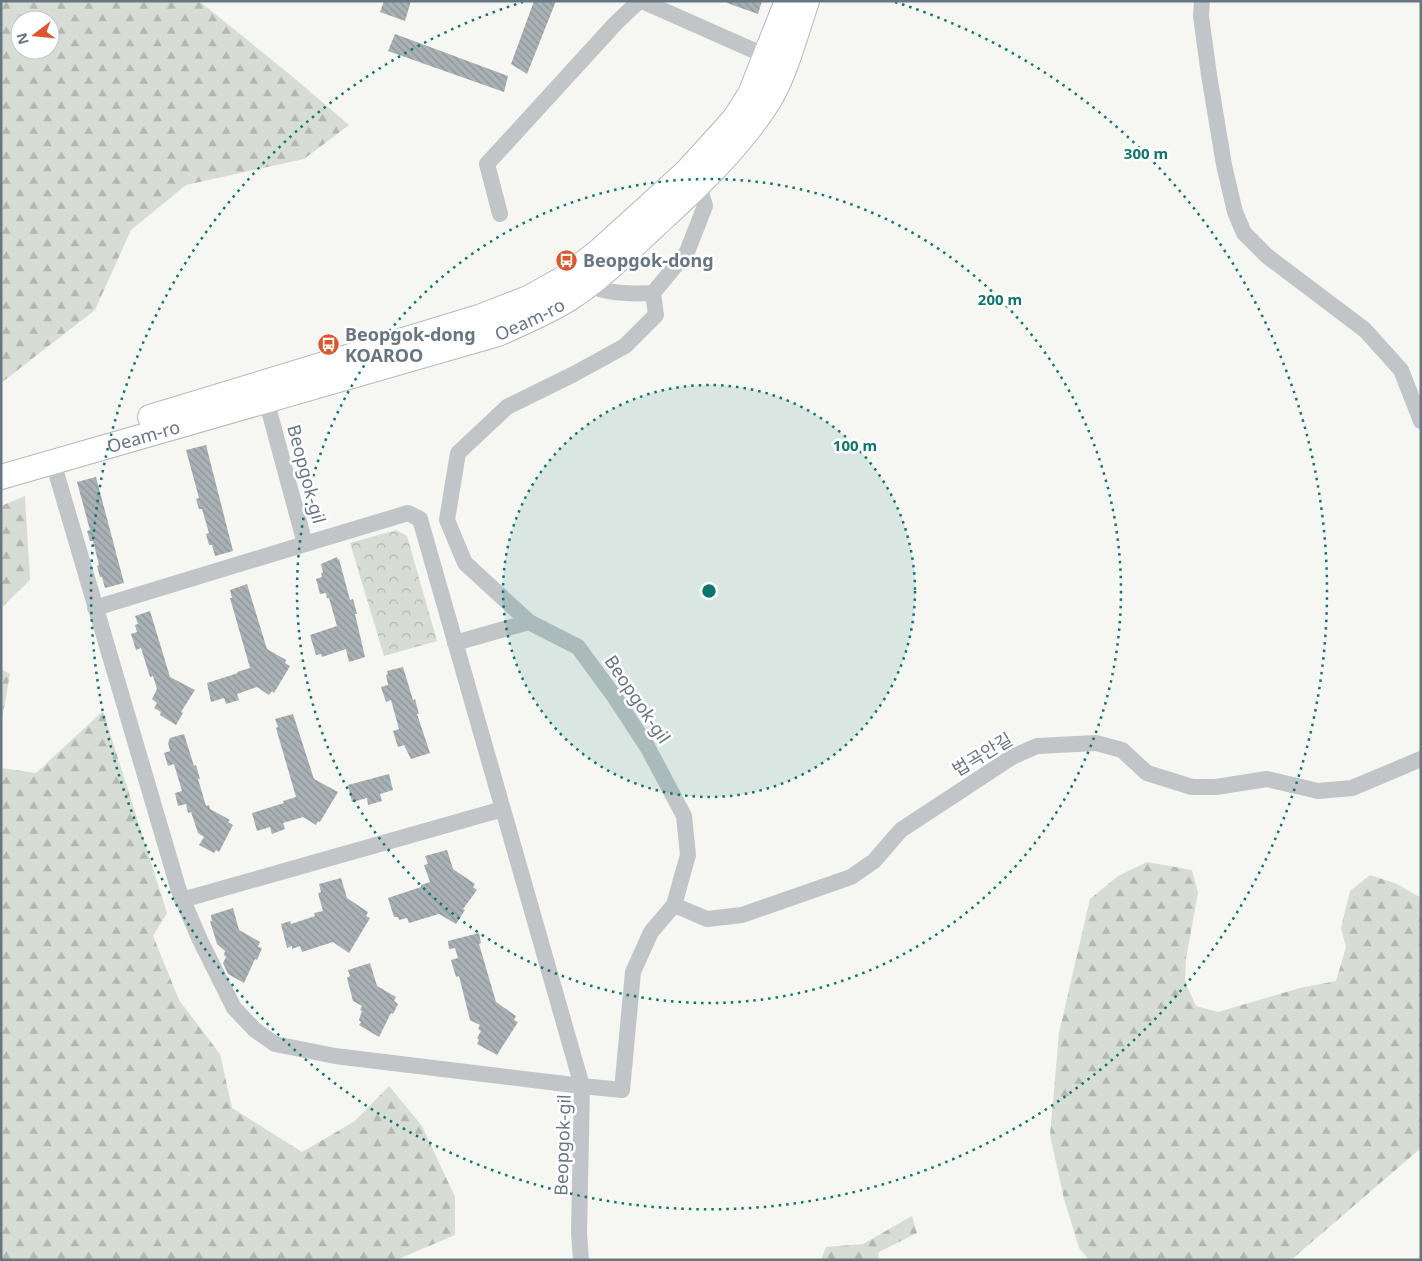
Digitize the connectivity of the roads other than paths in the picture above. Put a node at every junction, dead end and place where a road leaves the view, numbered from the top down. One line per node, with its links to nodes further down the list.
1 (641, 1): 5 (street); 7 (street)
2 (787, 1): 5 (main road, Oeam-ro)
3 (807, 1): 6 (main road, Oeam-ro)
4 (1202, 1): 11 (street)
5 (766, 56): 6 (main road, Oeam-ro)
6 (693, 178): 8 (main road, Oeam-ro); 9 (street)
7 (500, 214)
8 (582, 277): 9 (street); 10 (main road, Oeam-ro)
9 (653, 293): 17 (street, Beopgok-gil)
10 (264, 391): 12 (main road, Oeam-ro); 13 (main road, Oeam-ro); 15 (street, Beopgok-gil)
11 (1421, 421)
12 (1, 462)
13 (53, 462): 14 (main road, Oeam-ro); 16 (street)
14 (1, 477)
15 (305, 544): 16 (street); 18 (street, Beopgok-gil)
16 (95, 608): 21 (street)
17 (529, 622): 18 (street); 22 (street, Beopgok-gil)
18 (455, 643): 20 (street, Beopgok-gil)
19 (1421, 760): 22 (street, 법곡안길)
20 (503, 809): 21 (street); 23 (street, Beopgok-gil)
21 (182, 900): 23 (street)
22 (674, 905): 23 (street, Beopgok-gil)
23 (582, 1086): 24 (street, Beopgok-gil)
24 (581, 1260)

